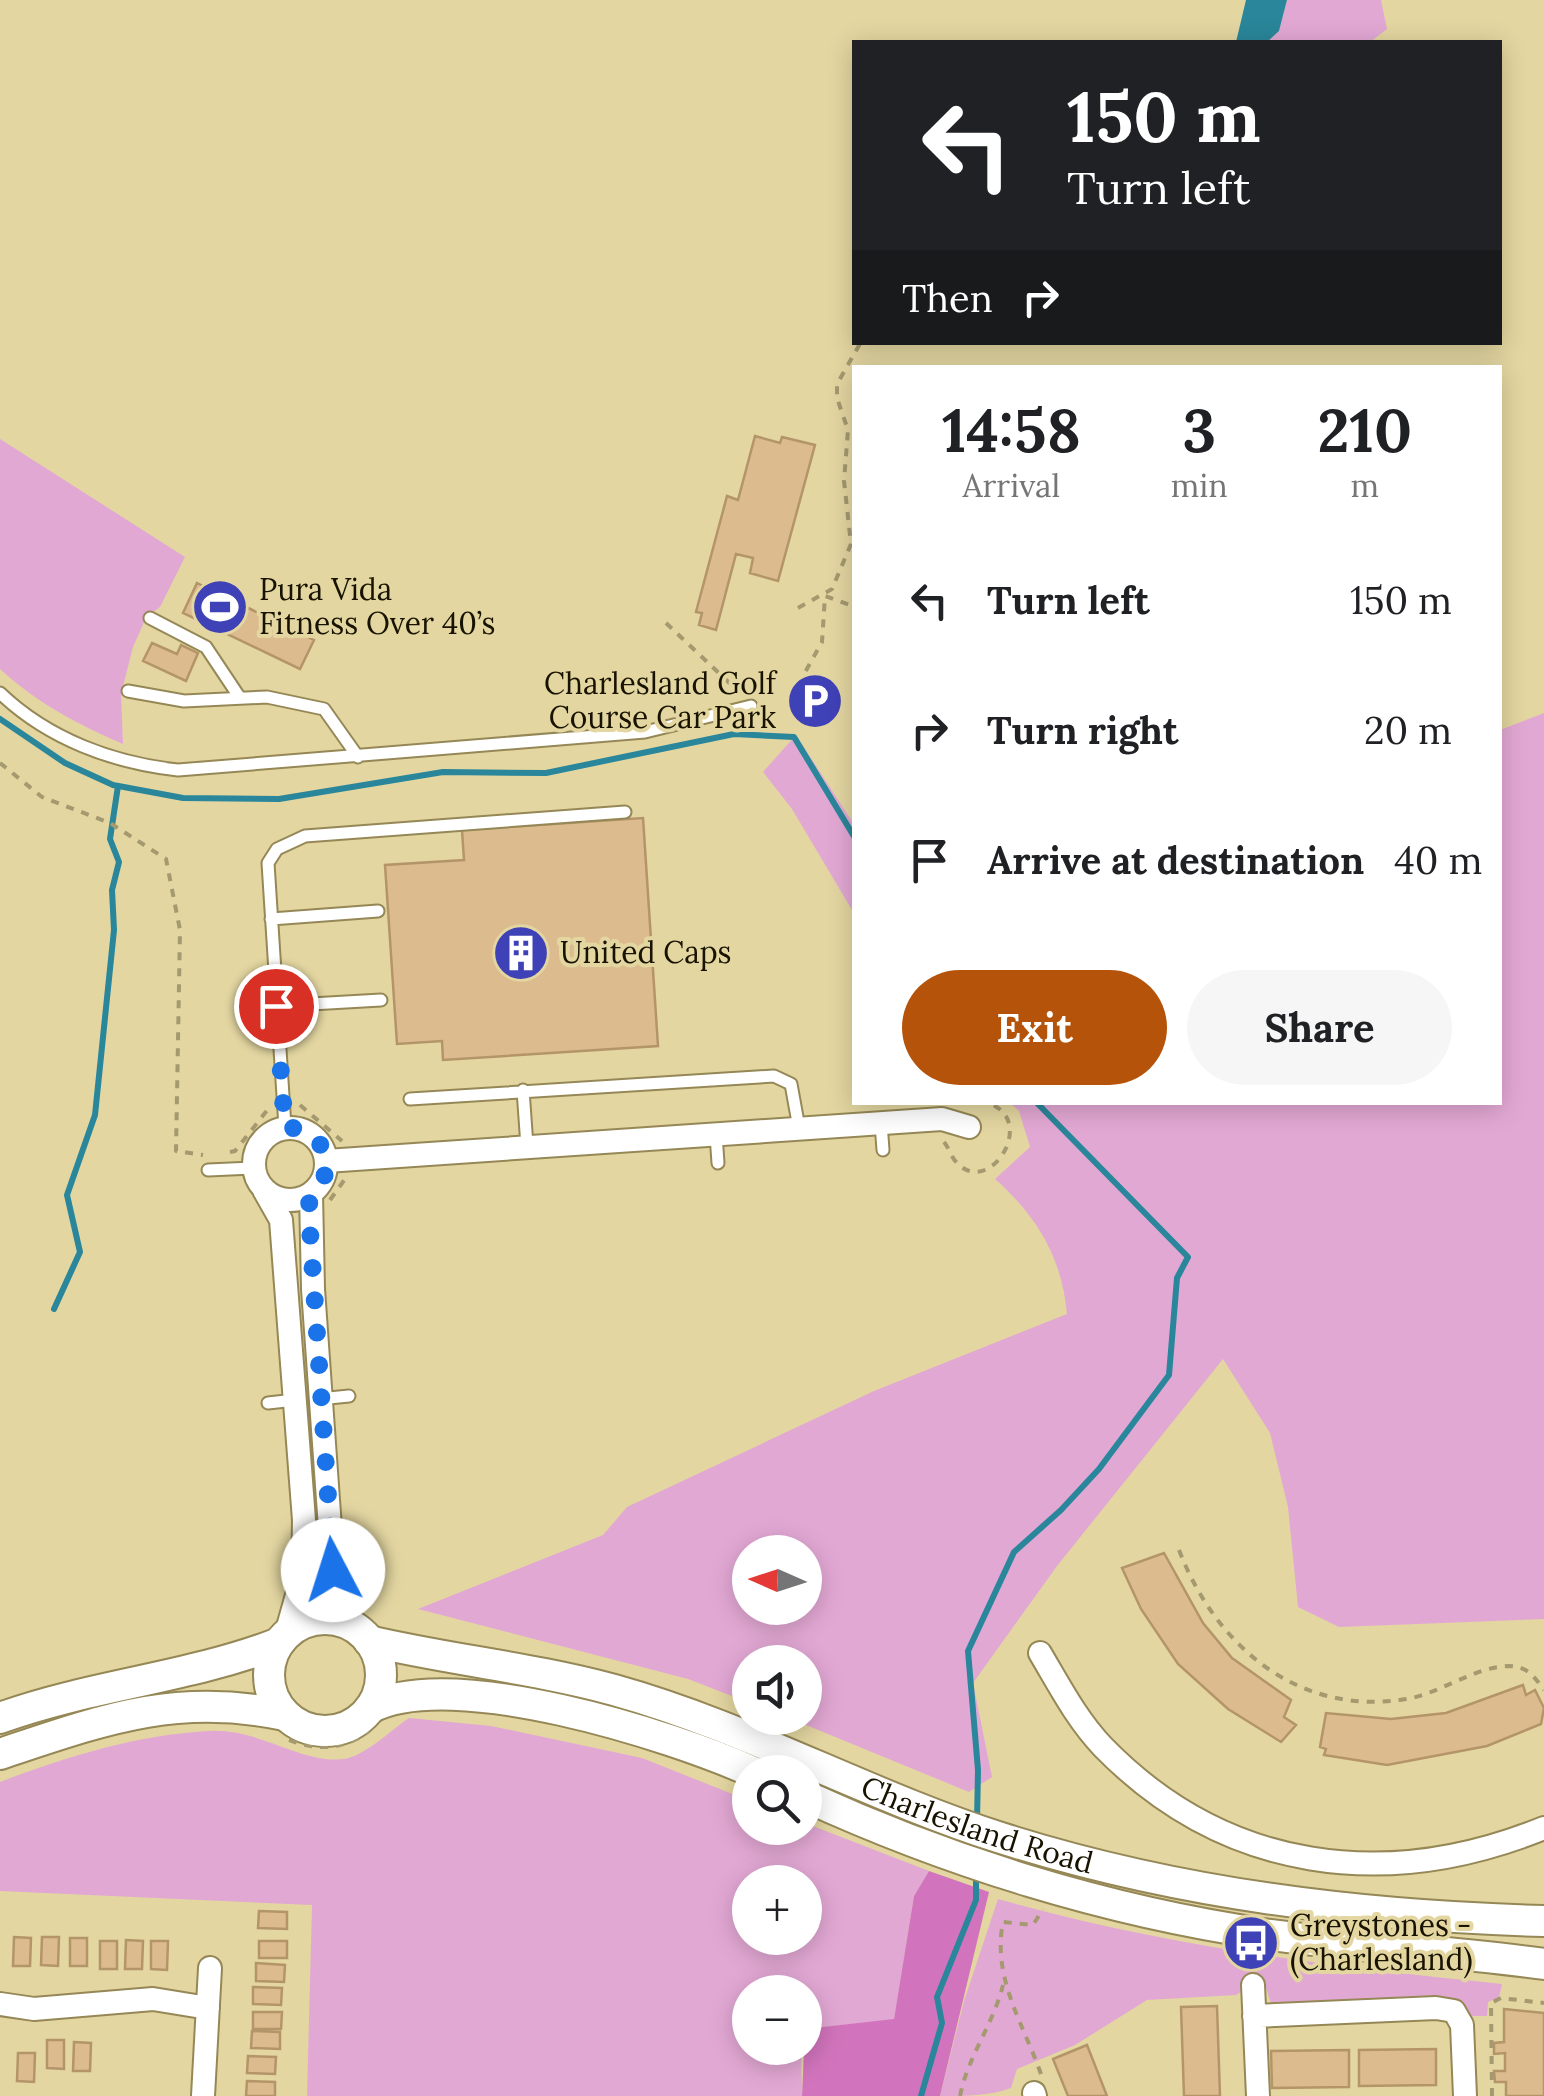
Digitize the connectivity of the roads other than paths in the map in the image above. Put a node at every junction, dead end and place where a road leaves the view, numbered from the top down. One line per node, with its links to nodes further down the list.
1 (150, 618): 4 (lane)
2 (128, 691): 4 (lane)
3 (0, 694): 6 (lane)
4 (240, 698): 6 (lane)
5 (751, 706): 6 (lane)
6 (358, 757)
7 (625, 812): 9 (lane)
8 (378, 911): 9 (lane)
9 (271, 919): 11 (lane)
10 (381, 1000): 11 (lane)
11 (276, 1006): 15 (lane)
12 (523, 1090): 13 (lane); 17 (lane); 19 (lane)
13 (410, 1100)
14 (881, 1123): 16 (street); 17 (street); 20 (lane)
15 (285, 1127): 21 (street); 24 (street)
16 (969, 1127)
17 (799, 1128): 18 (street)
18 (716, 1134): 19 (street); 23 (lane)
19 (528, 1146): 21 (street)
20 (883, 1150)
21 (326, 1161): 26 (street)
22 (208, 1163): 24 (lane)
23 (718, 1163)
24 (253, 1168): 25 (street)
25 (264, 1190): 26 (street); 29 (street)
26 (318, 1200): 28 (street)
27 (349, 1396): 28 (lane)
28 (319, 1399): 31 (street)
29 (295, 1400): 30 (lane); 32 (street)
30 (268, 1404)
31 (360, 1633): 32 (main road); 35 (main road); 41 (main road, Charlesland Road)
32 (282, 1639): 34 (main road); 36 (main road)
33 (1040, 1653): 40 (street)
34 (0, 1718)
35 (371, 1719): 36 (main road); 38 (main road)
36 (283, 1726): 37 (main road)
37 (0, 1754)
38 (732, 1765)
39 (822, 1803): 42 (main road, Charlesland Road)
40 (1544, 1828)
41 (1544, 1921)
42 (1544, 1964)
43 (210, 1968): 46 (street)
44 (1253, 1985): 47 (street)
45 (0, 2004): 46 (street)
46 (208, 2008): 48 (street)
47 (1254, 2016): 49 (street); 50 (street)
48 (203, 2096)
49 (1258, 2096)
50 (1465, 2096)

